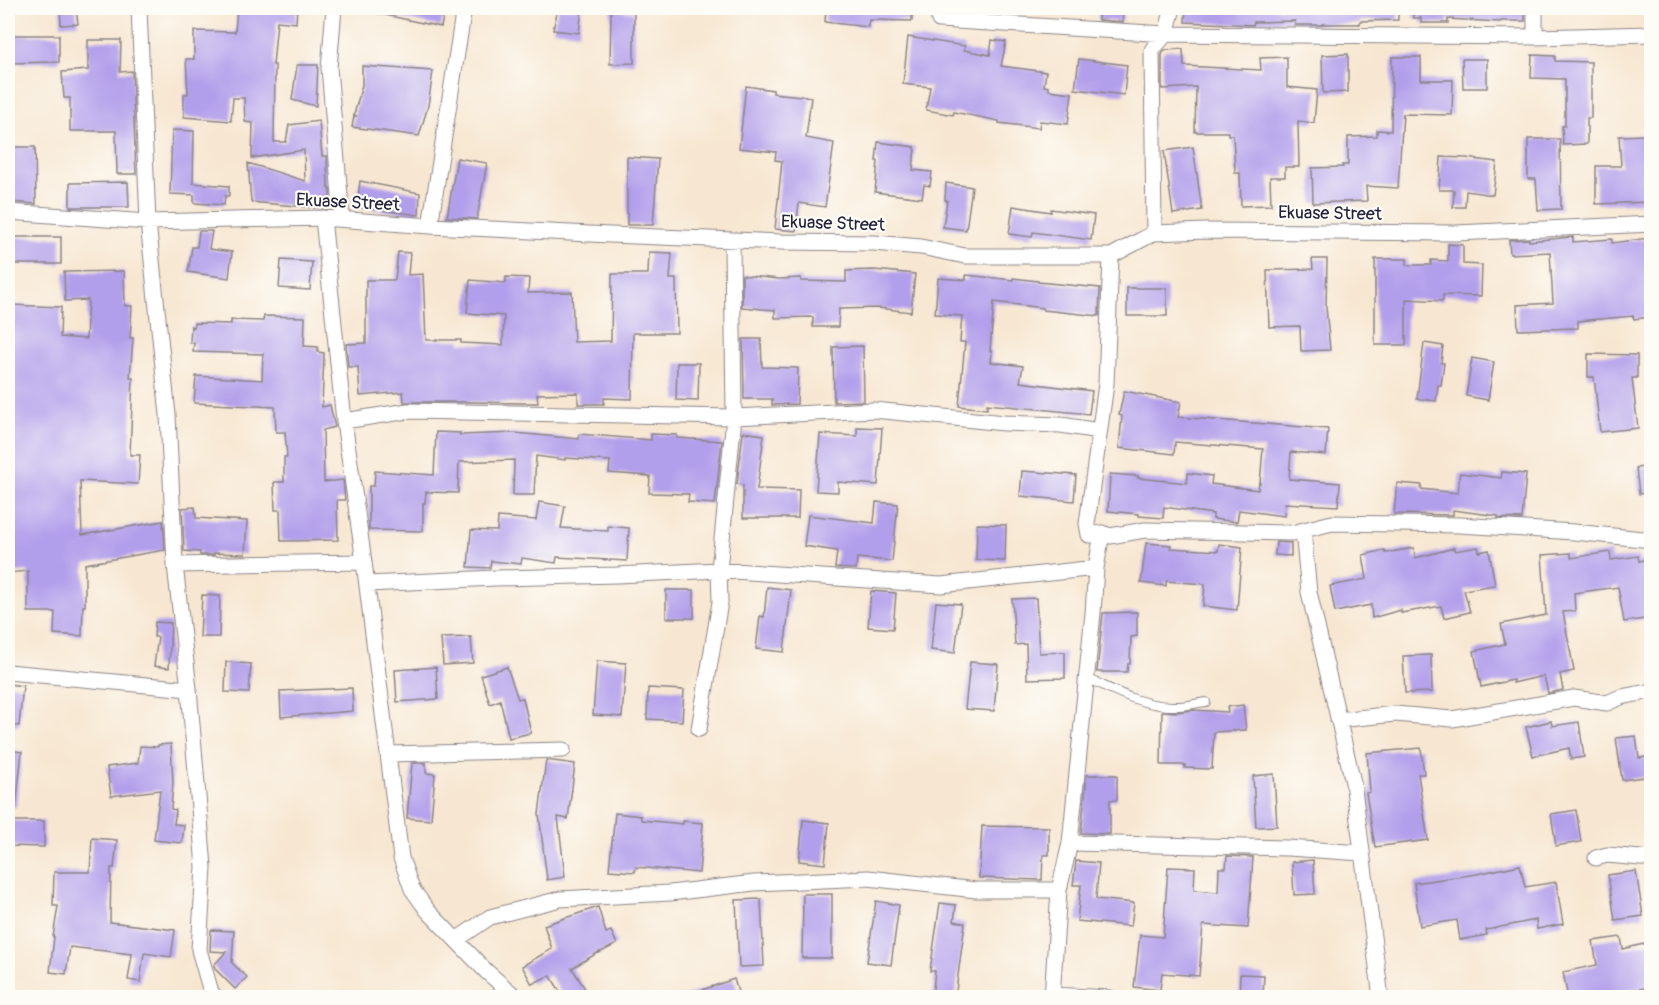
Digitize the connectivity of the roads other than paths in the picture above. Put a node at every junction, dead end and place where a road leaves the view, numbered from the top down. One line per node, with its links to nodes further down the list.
1 (139, 8): 13 (street)
2 (334, 8): 12 (street)
3 (464, 8): 15 (street)
4 (1173, 8): 7 (street)
5 (1535, 8): 9 (street)
6 (939, 20): 7 (street)
7 (1166, 34): 9 (street); 16 (street)
8 (1652, 34): 9 (street)
9 (1535, 37)
10 (8, 212): 13 (street, Ekuase Street)
11 (323, 218): 12 (street, Ekuase Street); 13 (street, Ekuase Street); 20 (street)
12 (342, 219): 15 (street, Ekuase Street)
13 (148, 222): 26 (street)
14 (1652, 224): 16 (street, Ekuase Street)
15 (430, 226): 17 (street, Ekuase Street)
16 (1154, 233): 18 (street, Ekuase Street)
17 (732, 240): 18 (street, Ekuase Street); 19 (street)
18 (1111, 256): 21 (street)
19 (734, 417): 20 (street); 21 (street); 28 (street)
20 (344, 421): 25 (street)
21 (1099, 431): 23 (street)
22 (1303, 531): 23 (street); 24 (street); 35 (street)
23 (1102, 533): 27 (street)
24 (1652, 540)
25 (364, 562): 26 (street); 29 (street)
26 (174, 565): 32 (street)
27 (1096, 568): 28 (street); 31 (street)
28 (719, 570): 29 (street); 36 (street)
29 (367, 584): 38 (street)
30 (8, 672): 32 (street)
31 (1087, 678): 34 (lane); 39 (street)
32 (189, 689): 46 (street)
33 (1652, 691): 35 (street)
34 (1206, 702)
35 (1338, 720): 40 (street)
36 (699, 729)
37 (563, 750): 38 (street)
38 (388, 754): 44 (street)
39 (1070, 843): 40 (street); 43 (street)
40 (1362, 853): 49 (street)
41 (1596, 858): 42 (street)
42 (1652, 860)
43 (1059, 890): 44 (street); 45 (street)
44 (456, 940): 47 (street)
45 (1052, 997): 48 (street)
46 (216, 998)
47 (517, 998)
48 (1110, 998)
49 (1381, 998)

